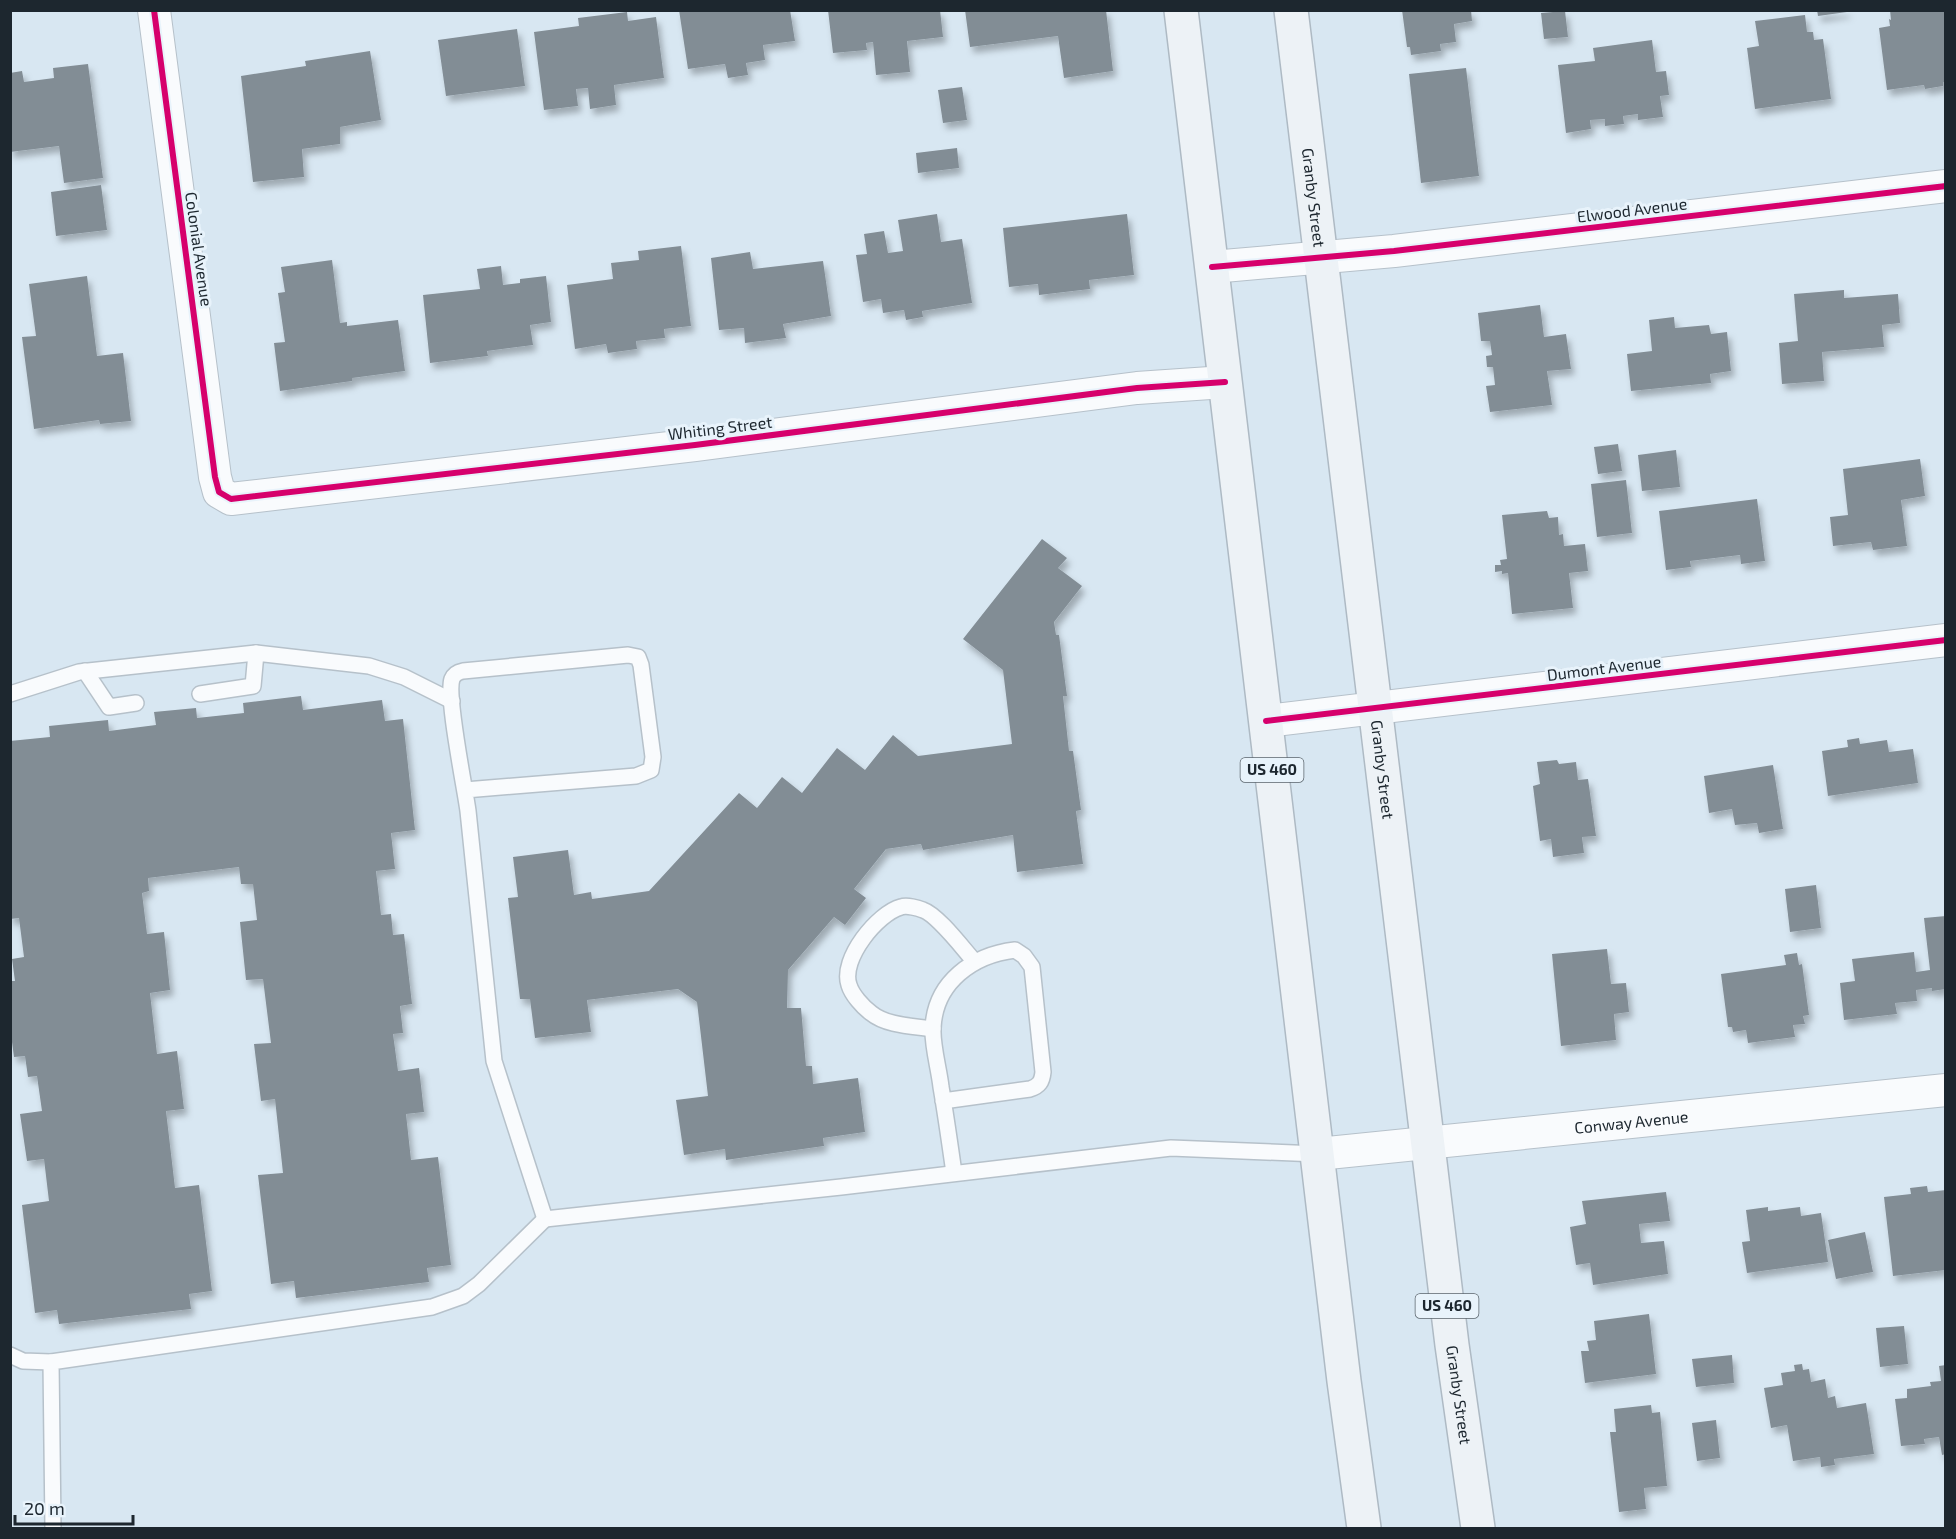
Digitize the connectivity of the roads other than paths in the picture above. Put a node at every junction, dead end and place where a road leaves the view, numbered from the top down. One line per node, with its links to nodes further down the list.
1 (154, 10): 8 (street, Colonial Avenue)
2 (1181, 10): 6 (main road, US 460)
3 (1291, 10): 5 (main road, Granby Street / US 460)
4 (1946, 186): 5 (street, Elwood Avenue)
5 (1321, 258): 6 (street); 16 (main road, Granby Street / US 460)
6 (1212, 267): 7 (main road, US 460)
7 (1226, 382): 8 (street, Whiting Street); 17 (main road, US 460)
8 (219, 492)
9 (1946, 640): 16 (street, Dumont Avenue)
10 (256, 653): 11 (lane); 13 (lane); 14 (lane)
11 (85, 671): 12 (lane); 15 (lane)
12 (10, 694)
13 (200, 694)
14 (452, 701): 18 (lane); 18 (lane)
15 (136, 703)
16 (1375, 709): 17 (street, Dumont Avenue); 23 (main road, Granby Street / US 460)
17 (1266, 721): 24 (main road, US 460)
18 (465, 790): 26 (lane)
19 (975, 962): 20 (lane); 20 (lane); 22 (lane)
20 (933, 1029): 22 (lane)
21 (1946, 1090): 23 (street, Conway Avenue)
22 (943, 1101): 25 (lane)
23 (1427, 1143): 24 (street, Conway Avenue); 31 (main road, Granby Street / US 460)
24 (1318, 1154): 25 (lane); 30 (main road, US 460)
25 (954, 1173): 26 (lane)
26 (545, 1219): 28 (lane)
27 (10, 1355): 28 (lane)
28 (51, 1362): 29 (lane)
29 (53, 1528)
30 (1364, 1528)
31 (1478, 1528)

